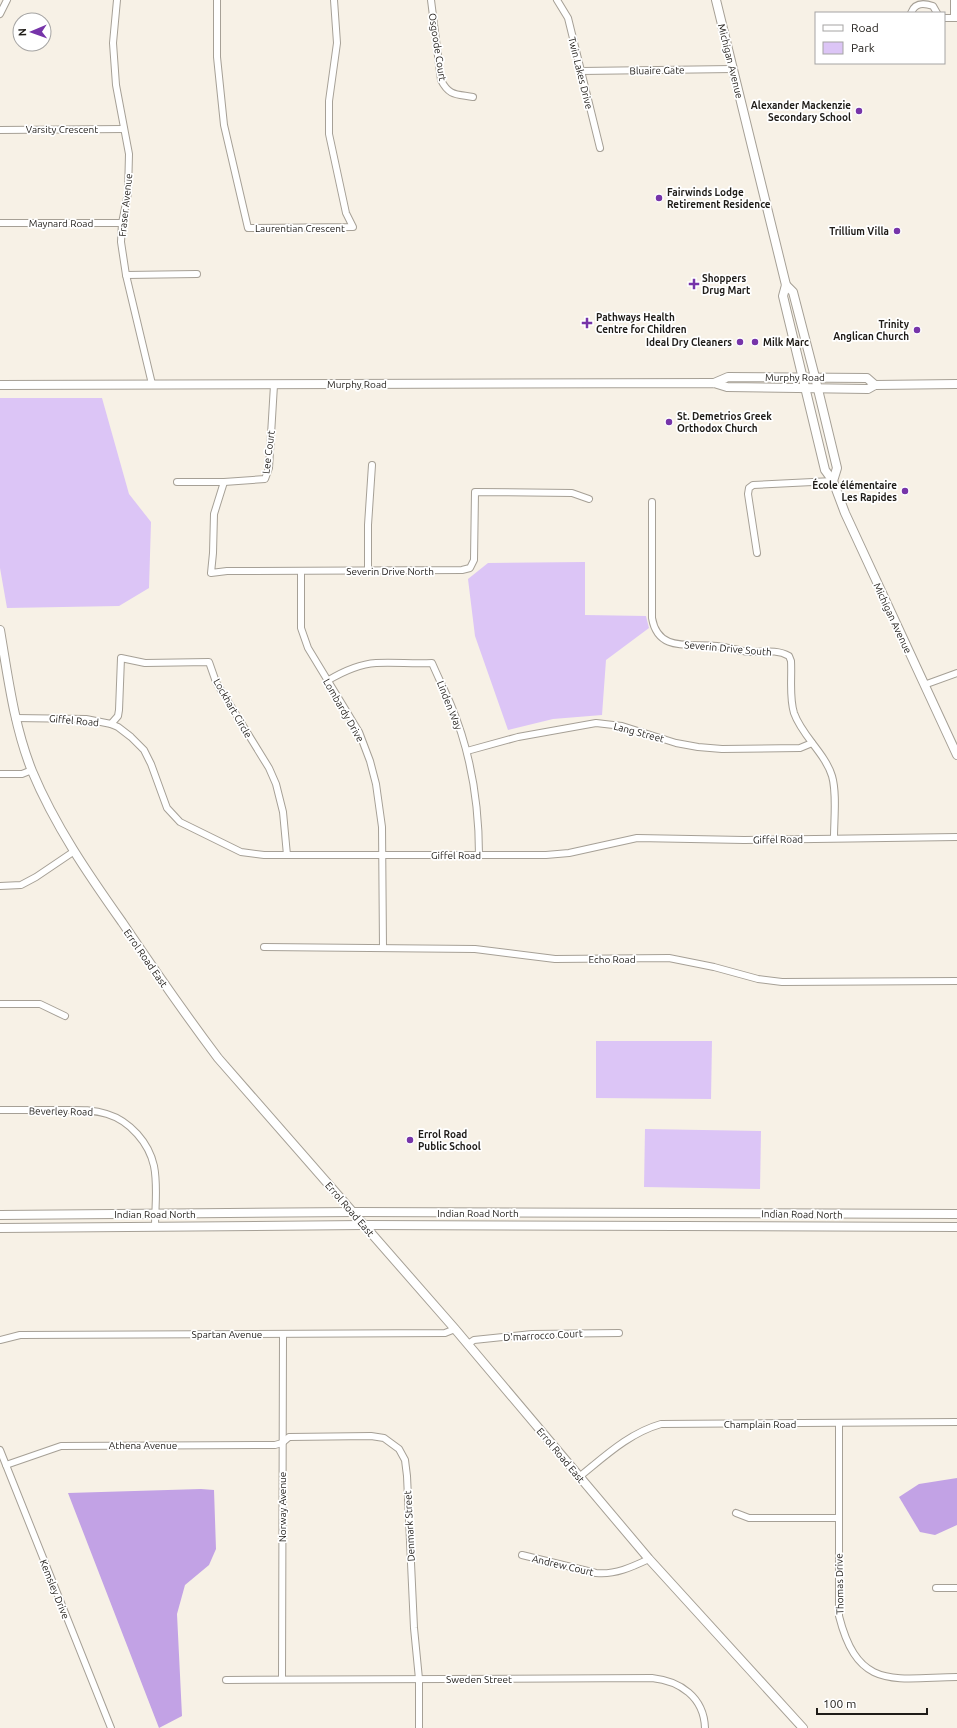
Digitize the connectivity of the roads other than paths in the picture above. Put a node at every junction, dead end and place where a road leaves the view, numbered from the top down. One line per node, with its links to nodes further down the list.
1 (7, 0): 12 (street)
2 (117, 0): 17 (street, Fraser Avenue)
3 (217, 0): 4 (street, Laurentian Crescent)
4 (334, 0)
5 (431, 0): 16 (street, Osgoode Court)
6 (557, 0): 15 (street, Twin Lakes Drive)
7 (716, 0): 14 (main road, Michigan Avenue)
8 (954, 0): 13 (street)
9 (922, 2): 10 (street); 11 (street)
10 (912, 12)
11 (936, 12)
12 (0, 14)
13 (955, 18)
14 (733, 69): 15 (street, Bluaire Gate); 24 (main road, Michigan Avenue)
15 (581, 72): 19 (street, Twin Lakes Drive)
16 (472, 97)
17 (124, 129): 18 (street, Varsity Crescent); 21 (street, Fraser Avenue)
18 (0, 130)
19 (600, 148)
20 (0, 223): 21 (street, Maynard Road)
21 (122, 223): 23 (street, Fraser Avenue)
22 (197, 274): 23 (street)
23 (126, 275): 28 (street, Fraser Avenue)
24 (786, 285): 25 (main road, Michigan Avenue); 26 (main road, Michigan Avenue)
25 (802, 377): 26 (main road, Murphy Road); 27 (main road, Murphy Road); 33 (main road, Michigan Avenue)
26 (815, 377): 32 (main road, Murphy Road); 34 (main road, Michigan Avenue)
27 (714, 383): 31 (main road, Murphy Road); 33 (main road, Murphy Road)
28 (152, 384): 30 (main road, Murphy Road); 31 (main road, Murphy Road)
29 (957, 384): 32 (main road, Murphy Road)
30 (0, 385)
31 (274, 385): 38 (street, Lee Court)
32 (875, 385): 34 (main road, Murphy Road)
33 (804, 388): 34 (main road, Murphy Road); 36 (main road, Michigan Avenue)
34 (818, 389): 36 (main road, Michigan Avenue)
35 (372, 465): 42 (street)
36 (833, 481): 41 (street); 48 (main road, Michigan Avenue)
37 (177, 482): 38 (street, Lee Court)
38 (224, 482): 43 (street, Severin Drive North)
39 (589, 499): 42 (street, Severin Drive North)
40 (652, 502): 51 (street, Severin Drive South)
41 (757, 553)
42 (368, 571): 43 (street, Severin Drive North)
43 (300, 572): 47 (street, Lombardy Drive)
44 (0, 630): 45 (main road, Errol Road East)
45 (3, 670): 49 (main road, Errol Road East)
46 (957, 673): 48 (street)
47 (327, 681): 52 (street, Linden Way); 60 (street, Lombardy Drive)
48 (924, 685): 53 (main road, Michigan Avenue)
49 (15, 718): 50 (street, Giffel Road); 54 (main road, Errol Road East)
50 (111, 724): 59 (street, Giffel Road); 59 (street, Lockhart Circle)
51 (812, 743): 52 (street, Lang Street); 57 (street, Severin Drive South)
52 (467, 751): 61 (street, Linden Way)
53 (957, 755)
54 (32, 770): 55 (street); 58 (main road, Errol Road East)
55 (0, 774)
56 (957, 837): 57 (street, Giffel Road)
57 (834, 838): 61 (street, Giffel Road)
58 (73, 852): 62 (street); 69 (main road, Errol Road East)
59 (287, 855): 60 (street, Giffel Road)
60 (382, 855): 61 (street, Giffel Road); 64 (street, Lombardy Drive)
61 (479, 855)
62 (0, 886)
63 (264, 947): 64 (street, Echo Road)
64 (383, 948): 65 (street, Echo Road)
65 (957, 981)
66 (0, 1004): 67 (street)
67 (66, 1016)
68 (0, 1110): 70 (street, Beverley Road)
69 (352, 1212): 70 (main road, Indian Road North); 71 (main road, Indian Road North); 73 (main road, Errol Road East)
70 (155, 1214): 72 (main road, Indian Road North); 74 (street, Beverley Road)
71 (957, 1214)
72 (0, 1215)
73 (364, 1225): 74 (main road, Indian Road North); 75 (main road, Indian Road North); 77 (main road, Errol Road East)
74 (155, 1227): 76 (main road, Indian Road North)
75 (957, 1227)
76 (0, 1228)
77 (455, 1329): 79 (street, Spartan Avenue); 81 (main road, Errol Road East)
78 (619, 1333): 81 (street, D'marrocco Court)
79 (283, 1334): 80 (street, Spartan Avenue); 84 (street, Norway Avenue)
80 (0, 1340)
81 (468, 1344): 87 (main road, Errol Road East)
82 (957, 1422): 83 (street, Champlain Road)
83 (839, 1423): 87 (street, Champlain Road); 89 (street, Thomas Drive)
84 (282, 1443): 86 (street, Athena Avenue); 95 (street, Norway Avenue); 96 (street, Denmark Street)
85 (0, 1450): 86 (street, Kemsley Drive)
86 (6, 1465): 98 (street, Kemsley Drive)
87 (579, 1477): 91 (main road, Errol Road East)
88 (736, 1513): 89 (street)
89 (838, 1518): 94 (street, Thomas Drive)
90 (522, 1556): 91 (street, Andrew Court)
91 (649, 1559): 101 (main road, Errol Road East)
92 (936, 1588): 93 (street)
93 (957, 1588)
94 (957, 1677)
95 (282, 1679): 96 (street, Sweden Street); 97 (street, Sweden Street)
96 (419, 1679): 99 (street, Denmark Street); 100 (street, Sweden Street)
97 (226, 1680)
98 (111, 1728)
99 (419, 1728)
100 (705, 1728)
101 (802, 1728)

